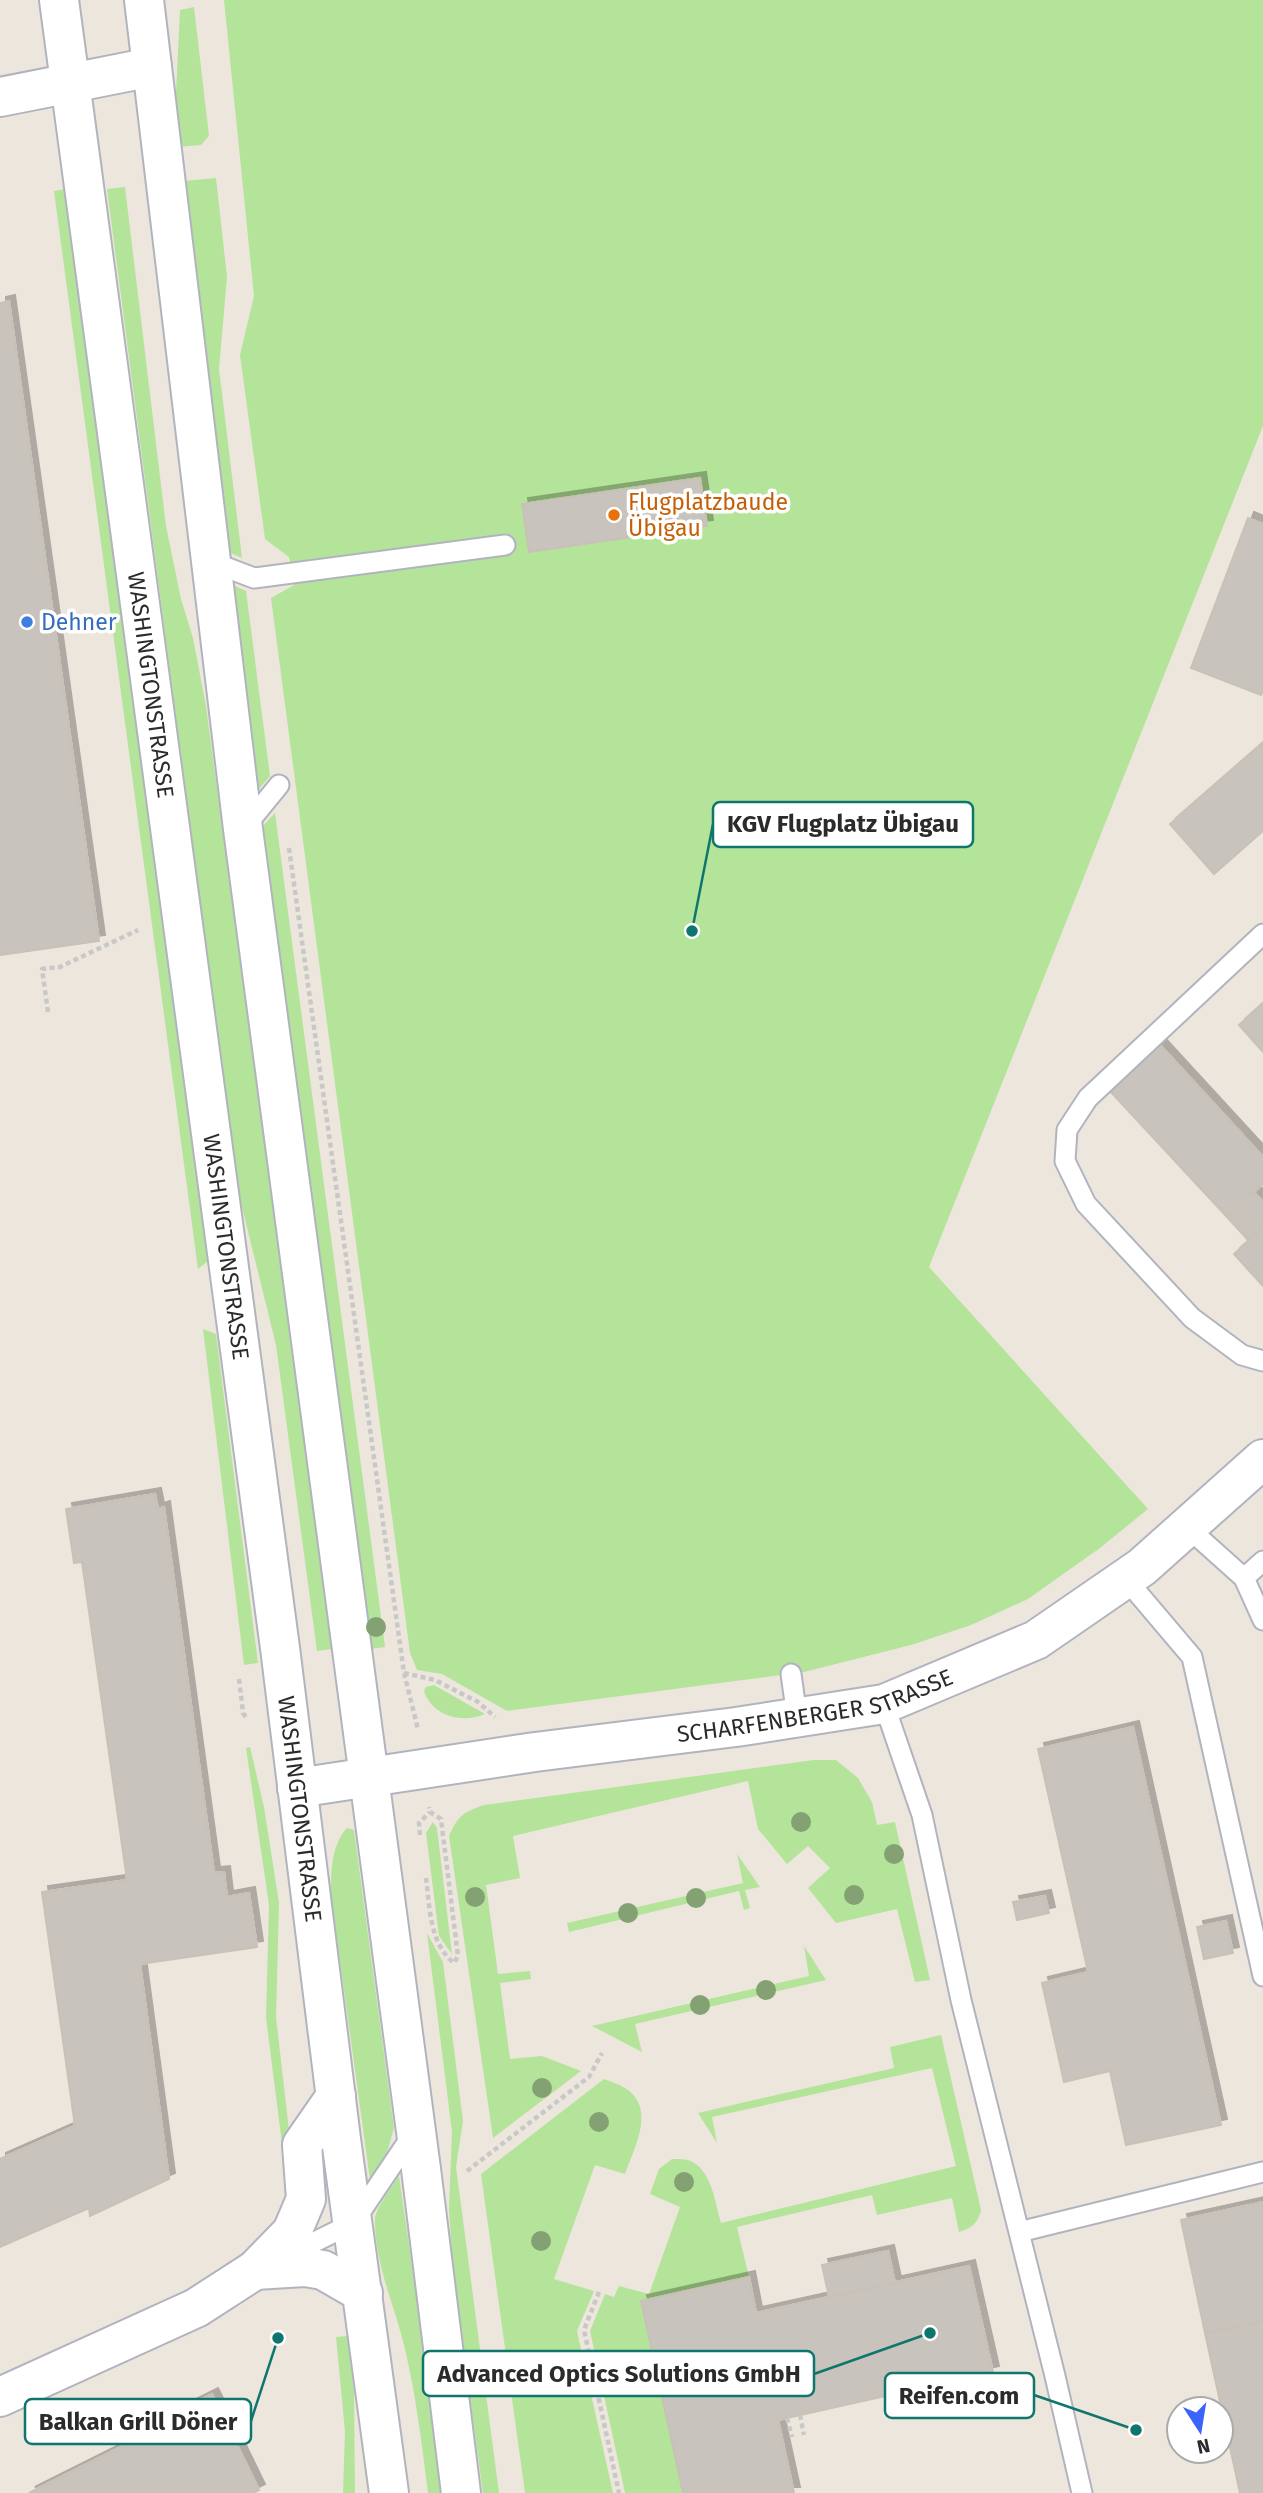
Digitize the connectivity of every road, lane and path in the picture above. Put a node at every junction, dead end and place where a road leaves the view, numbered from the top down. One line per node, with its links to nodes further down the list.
1 (59, 0): 4 (main road, WASHINGTONSTRASSE)
2 (144, 0): 3 (main road)
3 (152, 67): 4 (main road); 7 (main road)
4 (70, 83): 5 (main road); 29 (main road, WASHINGTONSTRASSE)
5 (0, 97)
6 (505, 545): 7 (lane)
7 (212, 562): 9 (main road)
8 (279, 785): 9 (lane); 20 (path)
9 (243, 829): 28 (main road)
10 (138, 930): 12 (path)
11 (1263, 934): 13 (lane)
12 (48, 1012)
13 (1263, 1361)
14 (1263, 1459): 15 (main road, SCHARFENBERGER STRASSE)
15 (1186, 1527): 17 (main road, SCHARFENBERGER STRASSE); 18 (lane)
16 (1263, 1561): 18 (lane)
17 (1125, 1578): 23 (main road, SCHARFENBERGER STRASSE); 32 (lane)
18 (1244, 1578): 19 (lane)
19 (1263, 1620)
20 (404, 1673): 26 (path); 27 (path)
21 (791, 1674): 25 (lane)
22 (239, 1679): 24 (path, WASHINGTONSTRASSE)
23 (884, 1704): 25 (main road, SCHARFENBERGER STRASSE); 39 (lane)
24 (243, 1713)
25 (797, 1717): 27 (main road, SCHARFENBERGER STRASSE)
26 (419, 1730)
27 (535, 1752): 28 (main road, SCHARFENBERGER STRASSE)
28 (369, 1777): 29 (main road, SCHARFENBERGER STRASSE); 35 (main road)
29 (297, 1788): 34 (main road, WASHINGTONSTRASSE)
30 (422, 1848): 31 (path)
31 (425, 1872)
32 (1263, 1976)
33 (602, 2053): 36 (path)
34 (336, 2095): 38 (main road, WASHINGTONSTRASSE); 40 (main road)
35 (416, 2129): 38 (lane); 49 (main road)
36 (467, 2171)
37 (1263, 2172): 39 (lane)
38 (353, 2222): 40 (lane); 42 (main road, WASHINGTONSTRASSE)
39 (1019, 2232): 51 (lane)
40 (255, 2270): 42 (main road); 43 (main road)
41 (599, 2291): 50 (path)
42 (363, 2293): 48 (main road, WASHINGTONSTRASSE)
43 (0, 2397)
44 (800, 2415): 46 (path)
45 (787, 2418): 47 (path)
46 (804, 2435)
47 (792, 2437)
48 (389, 2493)
49 (461, 2493)
50 (619, 2493)
51 (1082, 2493)

